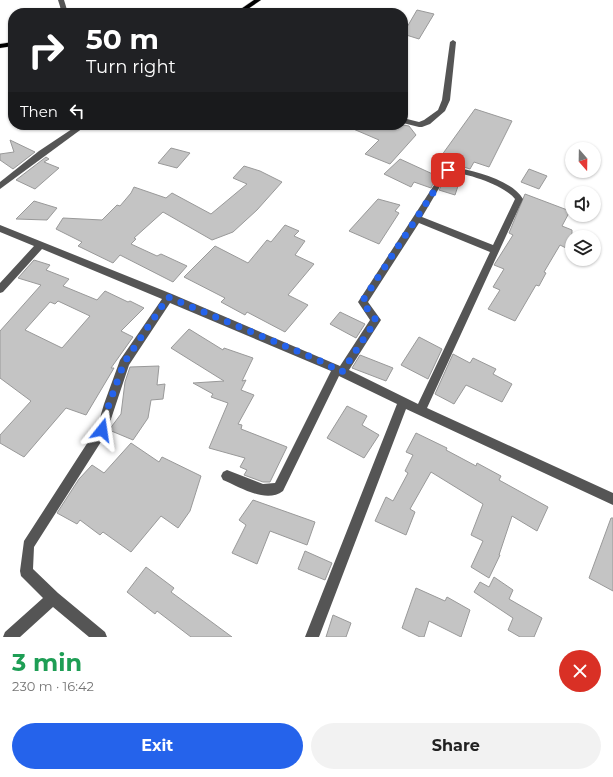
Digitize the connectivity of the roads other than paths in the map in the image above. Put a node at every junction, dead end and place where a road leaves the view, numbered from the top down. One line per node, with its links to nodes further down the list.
1 (258, 0): 2 (main road)
2 (246, 8)
3 (453, 42): 4 (street)
4 (408, 122)
5 (75, 130): 6 (street)
6 (0, 186)
7 (416, 218): 10 (street); 10 (street); 13 (street)
8 (0, 228): 9 (street)
9 (40, 245): 11 (street); 12 (street)
10 (495, 250): 15 (street)
11 (0, 289)
12 (168, 297): 13 (street); 18 (street)
13 (339, 370): 14 (street); 16 (street)
14 (403, 402): 15 (street); 21 (street)
15 (421, 410): 17 (street)
16 (227, 476)
17 (613, 499)
18 (53, 598): 19 (street); 20 (street)
19 (10, 637)
20 (100, 637)
21 (312, 637)

